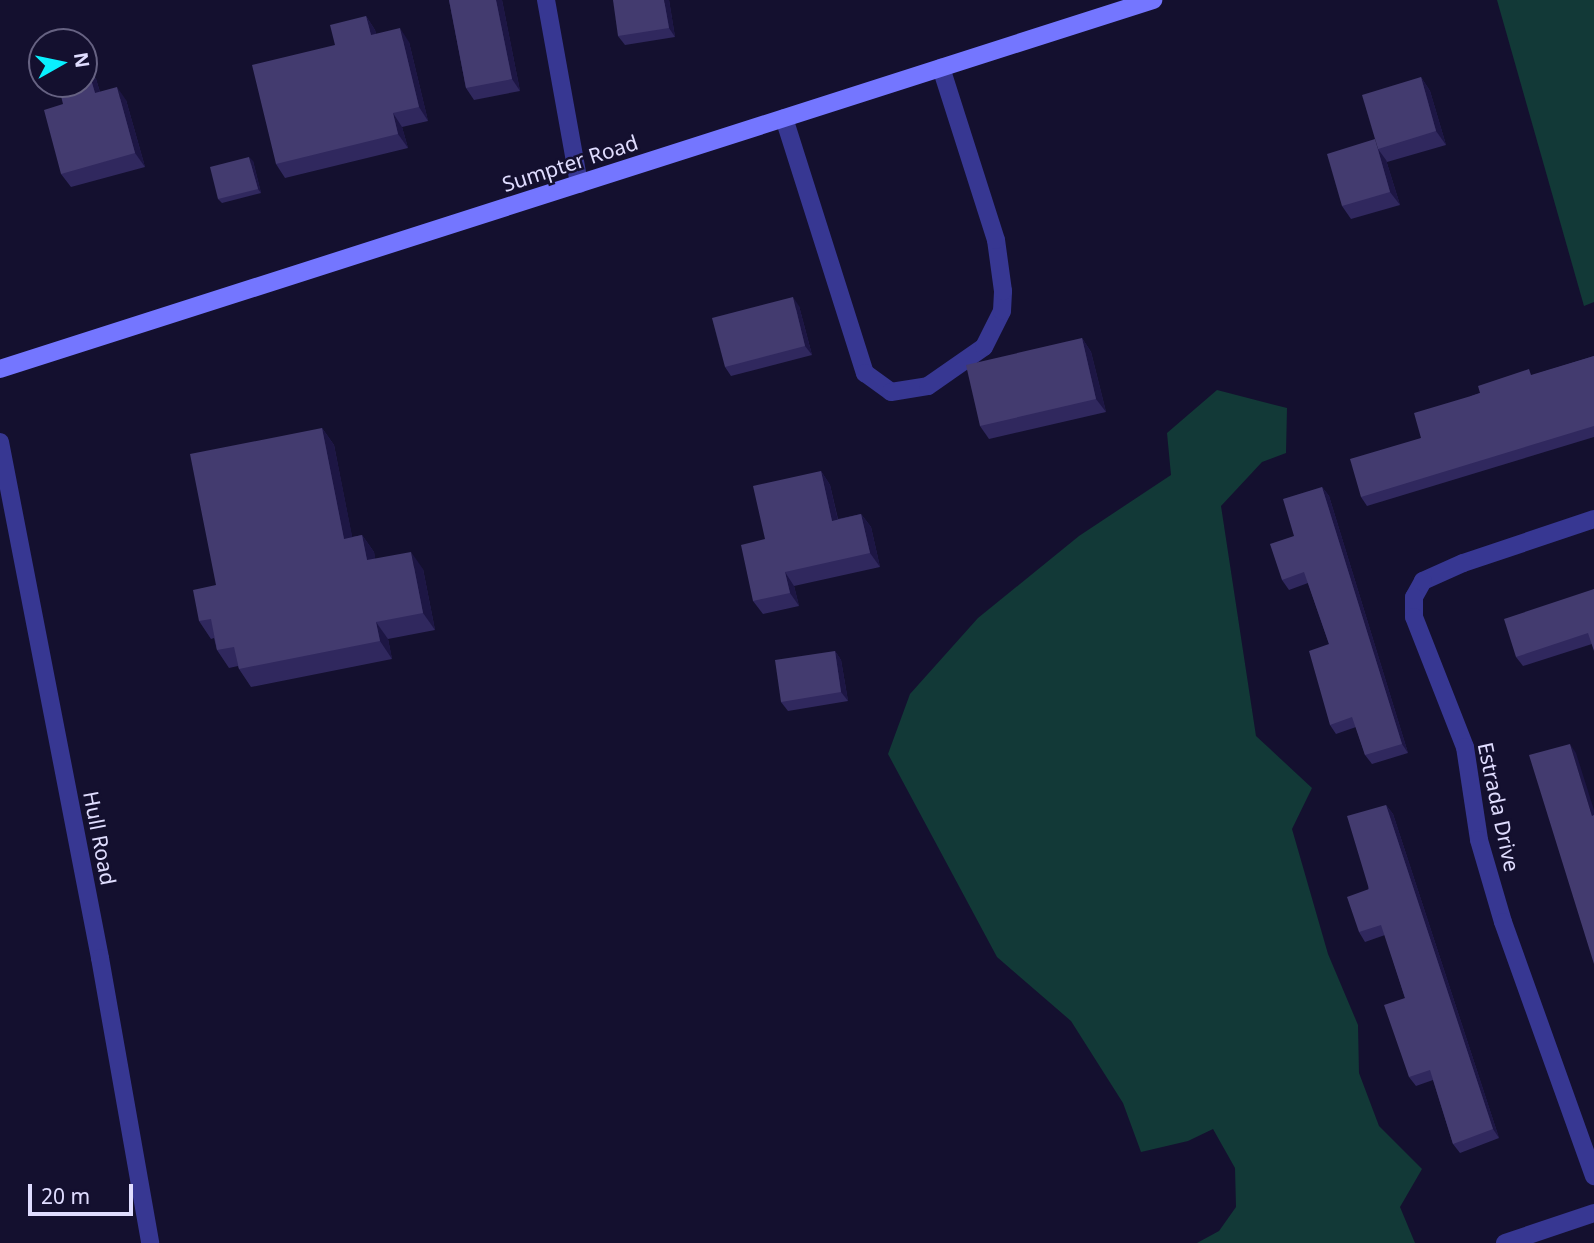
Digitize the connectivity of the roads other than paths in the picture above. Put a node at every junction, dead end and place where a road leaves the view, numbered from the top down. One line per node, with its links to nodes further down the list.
1 (546, 0): 5 (street)
2 (1153, 0): 3 (street, Sumpter Road)
3 (941, 68): 4 (street, Sumpter Road); 4 (street)
4 (784, 118): 5 (street, Sumpter Road)
5 (579, 184): 6 (street, Sumpter Road)
6 (0, 369)
7 (0, 442): 11 (street, Hull Road)
8 (1594, 519): 9 (street, Estrada Drive)
9 (1594, 1176)
10 (1594, 1213): 12 (street)
11 (150, 1243)
12 (1505, 1243)

